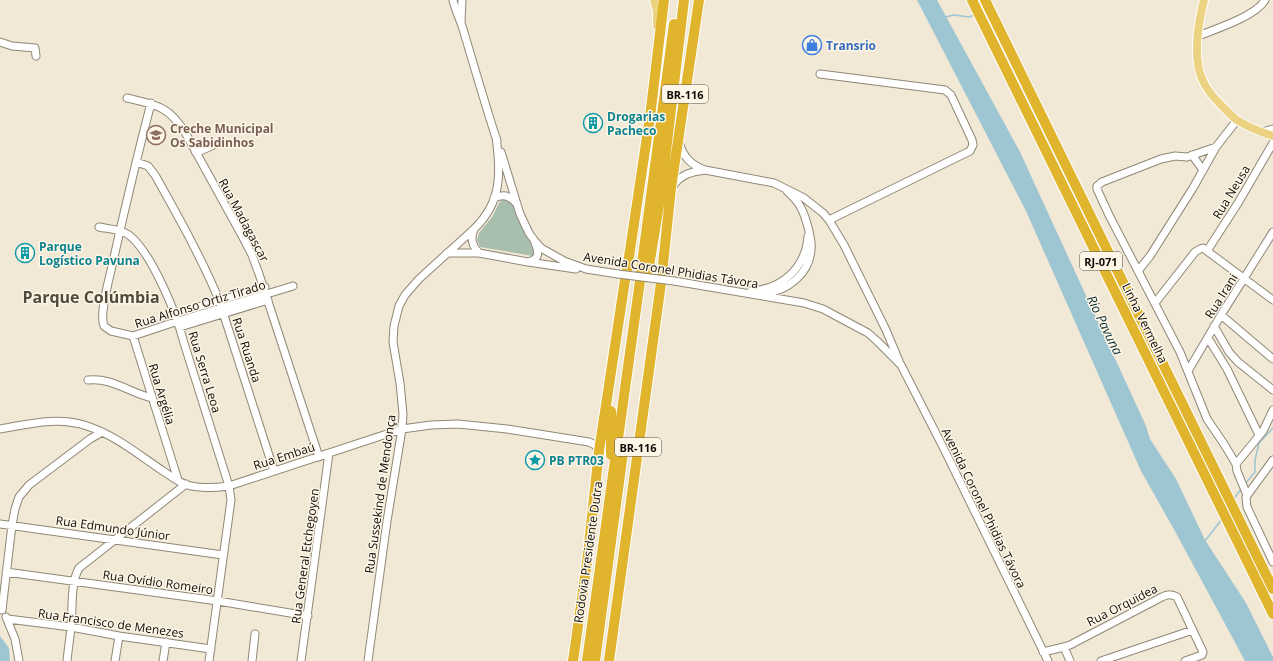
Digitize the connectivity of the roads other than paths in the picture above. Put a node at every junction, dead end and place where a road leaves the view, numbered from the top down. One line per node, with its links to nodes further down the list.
1 (452, 0): 12 (street, Avenida Coronel Phidias Távora)
2 (462, 0): 12 (street, Avenida Coronel Phidias Távora)
3 (654, 0): 16 (main road)
4 (664, 0): 16 (highway, BR-116)
5 (678, 0): 53 (highway, Rodovia Presidente Dutra / BR-116)
6 (684, 0): 36 (highway, Rodovia Presidente Dutra / BR-116)
7 (699, 0): 25 (highway, BR-116)
8 (985, 0): 105 (highway, Linha Vermelha / RJ-071)
9 (1204, 0): 13 (main road)
10 (1265, 0): 13 (street)
11 (973, 1): 109 (highway, Linha Vermelha / RJ-071)
12 (461, 24): 24 (street, Avenida Coronel Phidias Távora)
13 (1198, 36): 20 (main road)
14 (0, 42): 15 (street)
15 (36, 56)
16 (656, 64): 52 (highway, BR-116)
17 (820, 74): 39 (street)
18 (127, 98): 19 (street, Rua Madagascar)
19 (151, 103): 29 (street, Rua Madagascar); 31 (street, Rua Alfonso Ortiz Tirado)
20 (1237, 120): 22 (main road); 28 (street)
21 (1273, 129): 22 (street)
22 (1262, 132): 23 (main road)
23 (1273, 136)
24 (496, 137): 37 (street, Rua Sussekind de Mendonça); 38 (street, Avenida Coronel Phidias Távora)
25 (678, 141): 32 (street, Avenida Coronel Phidias Távora); 35 (highway, BR-116)
26 (218, 143): 29 (street)
27 (1273, 143): 46 (street, Rua Neusa)
28 (1216, 147): 30 (street); 33 (street)
29 (195, 152): 58 (street, Rua Madagascar)
30 (1192, 155): 33 (street); 51 (street)
31 (136, 162): 43 (street, Rua Alfonso Ortiz Tirado); 62 (street, Rua Ruanda)
32 (705, 170): 34 (street, Avenida Coronel Phidias Távora); 35 (street, Avenida Coronel Phidias Távora)
33 (1203, 170): 51 (street)
34 (783, 186): 39 (street, Avenida Coronel Phidias Távora); 40 (street)
35 (671, 188): 54 (highway, BR-116)
36 (661, 192): 53 (highway, Rodovia Presidente Dutra / BR-116); 54 (highway)
37 (494, 198): 38 (street); 42 (street, Rua Sussekind de Mendonça)
38 (518, 204): 45 (street, Avenida Coronel Phidias Távora)
39 (829, 220): 69 (street, Avenida Coronel Phidias Távora)
40 (808, 226): 57 (street); 59 (street)
41 (99, 227): 43 (street, Rua Serra Leoa)
42 (474, 229): 47 (street, Rua Sussekind de Mendonça); 48 (street)
43 (120, 231): 64 (street, Rua Serra Leoa); 66 (street, Rua Alfonso Ortiz Tirado)
44 (1273, 232): 55 (street, Rua Irani)
45 (534, 240): 49 (street); 50 (street, Avenida Coronel Phidias Távora)
46 (1207, 251): 55 (street); 61 (street)
47 (447, 253): 48 (street); 78 (street, Rua Sussekind de Mendonça)
48 (479, 253): 49 (street)
49 (528, 262): 50 (street)
50 (586, 270): 52 (street, Avenida Coronel Phidias Távora)
51 (1138, 271): 61 (street)
52 (623, 274): 57 (street, Avenida Coronel Phidias Távora, bridge); 71 (highway, BR-116)
53 (644, 276): 95 (highway, Rodovia Presidente Dutra / BR-116); 130 (highway, Rodovia Presidente Dutra / BR-116)
54 (660, 278): 108 (highway, BR-116)
55 (1244, 279): 60 (street); 63 (street, Rua Irani)
56 (292, 286): 58 (street, Rua Alfonso Ortiz Tirado)
57 (739, 292): 59 (street, Avenida Coronel Phidias Távora)
58 (266, 294): 62 (street, Rua Alfonso Ortiz Tirado); 62 (street, Rua Alfonso Ortiz Tirado); 86 (street, Rua Madagascar)
59 (756, 295): 69 (street, Avenida Coronel Phidias Távora)
60 (1273, 300)
61 (1155, 303): 70 (street)
62 (221, 307): 64 (street, Rua Alfonso Ortiz Tirado); 64 (street, Rua Alfonso Ortiz Tirado); 91 (street, Rua Ruanda)
63 (1221, 315): 65 (street, Rua Irani); 68 (street)
64 (178, 321): 66 (street, Rua Alfonso Ortiz Tirado); 94 (street, Rua Serra Leoa)
65 (1214, 326): 67 (street, Rua Irani); 73 (street)
66 (133, 336): 74 (street, Rua Argélia)
67 (1208, 338): 70 (street, Rua Irani); 81 (street)
68 (1273, 359)
69 (901, 365): 119 (street, Avenida Coronel Phidias Távora)
70 (1188, 371): 89 (street)
71 (611, 377): 80 (highway, BR-116); 95 (highway)
72 (88, 380): 74 (street)
73 (1273, 390)
74 (152, 398): 87 (street, Rua Argélia)
75 (1273, 410): 81 (street)
76 (93, 428): 77 (street, Rua Embaú); 79 (street, Rua Embaú); 82 (street)
77 (0, 429)
78 (402, 429): 83 (street, Rua Embaú); 85 (street, Rua Embaú); 127 (street, Rua Sussekind de Mendonça)
79 (102, 432): 82 (street); 90 (street, Rua Embaú)
80 (602, 432): 83 (street); 84 (highway, BR-116)
81 (1259, 435): 89 (street)
82 (90, 438): 98 (street)
83 (589, 442): 84 (street)
84 (599, 451): 128 (highway, BR-116)
85 (329, 453): 86 (street, Rua Embaú); 110 (street, Rua General Etchegoyen)
86 (319, 457): 91 (street, Rua Embaú)
87 (171, 458): 90 (street); 92 (street, Rua Argélia)
88 (1273, 460): 96 (street)
89 (1236, 464): 96 (street)
90 (160, 468): 92 (street, Rua Embaú)
91 (274, 471): 94 (street, Rua Embaú)
92 (178, 480): 93 (street, Rua Embaú)
93 (186, 484): 94 (street, Rua Embaú); 99 (street)
94 (229, 486): 101 (street, Rua Serra Leoa)
95 (610, 487): 129 (highway, Rodovia Presidente Dutra / BR-116)
96 (1246, 493): 100 (street)
97 (0, 524): 98 (street, Rua Edmundo Júnior)
98 (12, 525): 99 (street, Rua Edmundo Júnior); 103 (street)
99 (116, 539): 101 (street, Rua Edmundo Júnior); 104 (street)
100 (1271, 550): 102 (street)
101 (223, 555): 106 (street, Rua Serra Leoa)
102 (1273, 562)
103 (6, 572): 104 (street, Rua Ovídio Romeiro); 107 (street)
104 (74, 581): 106 (street, Rua Ovídio Romeiro); 112 (street)
105 (1273, 589)
106 (218, 601): 110 (street, Rua Ovídio Romeiro); 118 (street, Rua Serra Leoa)
107 (1, 609): 111 (street)
108 (617, 610): 131 (highway); 132 (highway, BR-116)
109 (1273, 614)
110 (308, 616): 126 (street, Rua General Etchegoyen)
111 (8, 619): 112 (street, Rua Francisco de Menezes); 120 (street)
112 (71, 627): 115 (street, Rua Francisco de Menezes); 121 (street)
113 (1193, 630): 117 (street, Rua Orquidea); 135 (street); 136 (street, Rua Orquidea)
114 (256, 634): 125 (street)
115 (119, 636): 116 (street, Rua Francisco de Menezes); 122 (street)
116 (166, 642): 118 (street, Rua Francisco de Menezes); 123 (street)
117 (1064, 647): 119 (street, Rua Orquidea); 134 (street)
118 (211, 649): 124 (street, Rua Serra Leoa)
119 (1043, 652): 133 (street, Avenida Coronel Phidias Távora)
120 (19, 661)
121 (67, 661)
122 (115, 661)
123 (163, 661)
124 (209, 661)
125 (252, 661)
126 (301, 661)
127 (368, 661)
128 (573, 661)
129 (586, 661)
130 (595, 661)
131 (601, 661)
132 (609, 661)
133 (1048, 661)
134 (1070, 661)
135 (1101, 661)
136 (1185, 661)

